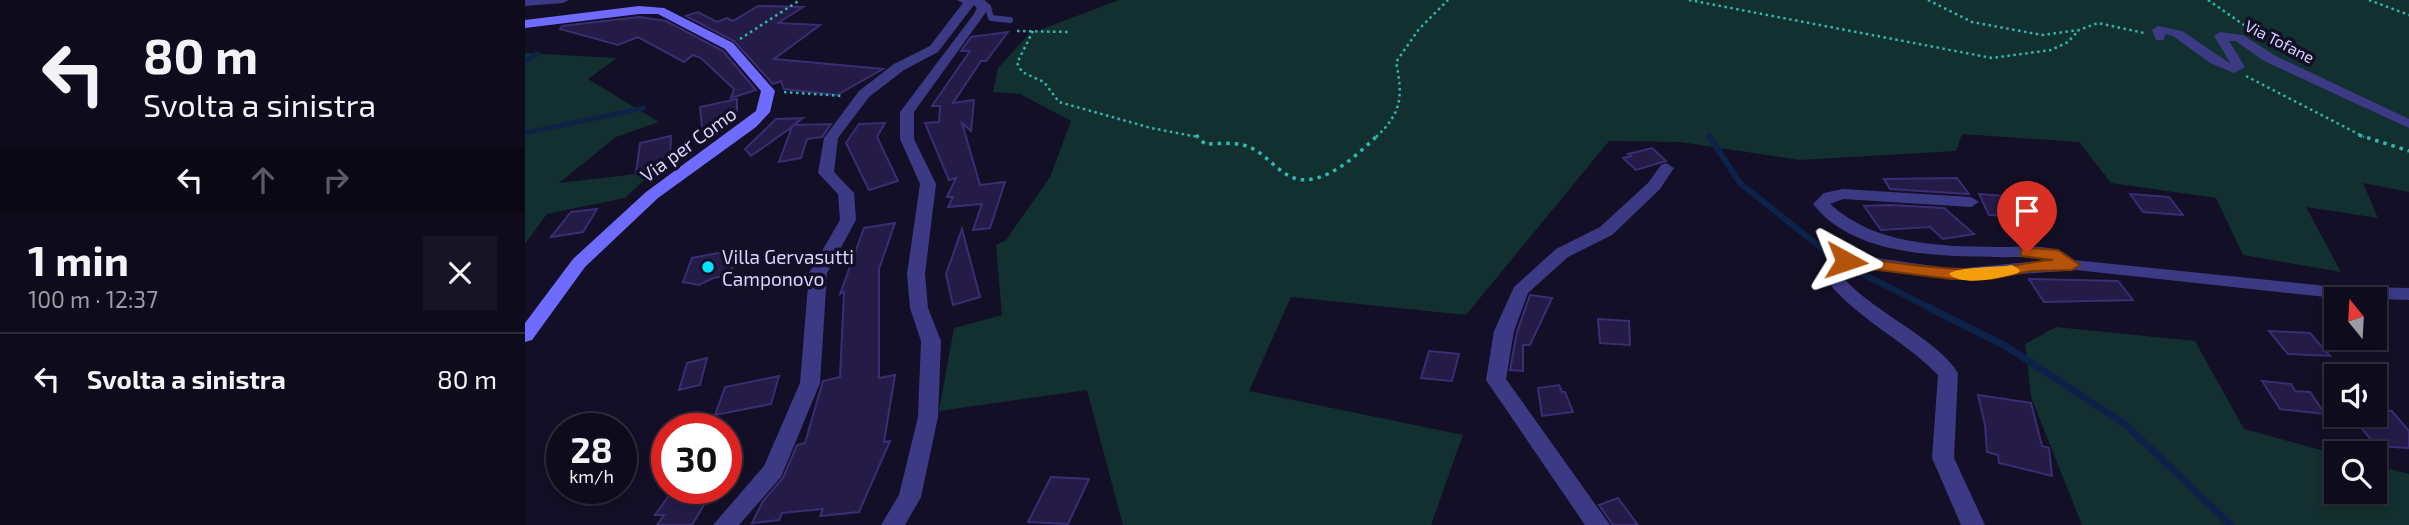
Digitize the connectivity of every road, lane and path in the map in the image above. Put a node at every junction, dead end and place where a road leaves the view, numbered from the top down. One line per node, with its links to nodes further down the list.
1 (563, 0): 9 (street)
2 (800, 0): 16 (path)
3 (957, 0): 8 (street)
4 (1448, 0): 14 (path)
5 (1689, 0): 13 (path)
6 (1928, 0): 13 (path)
7 (2369, 0): 10 (path)
8 (977, 1): 11 (lane); 19 (street); 28 (street)
9 (525, 3)
10 (2409, 15)
11 (1010, 20)
12 (525, 24): 16 (street)
13 (2079, 30): 15 (path)
14 (1068, 32)
15 (2160, 37): 17 (street)
16 (729, 46): 18 (street)
17 (2234, 69): 20 (street, Via Tofane); 21 (path)
18 (768, 90): 19 (path); 26 (street, Via per Como)
19 (862, 97): 27 (street)
20 (2409, 124)
21 (2409, 151)
22 (1666, 168): 29 (street)
23 (1971, 202): 24 (street)
24 (2072, 265): 25 (street); 30 (street)
25 (2409, 294)
26 (525, 335)
27 (725, 525)
28 (893, 525)
29 (1598, 525)
30 (1973, 525)

